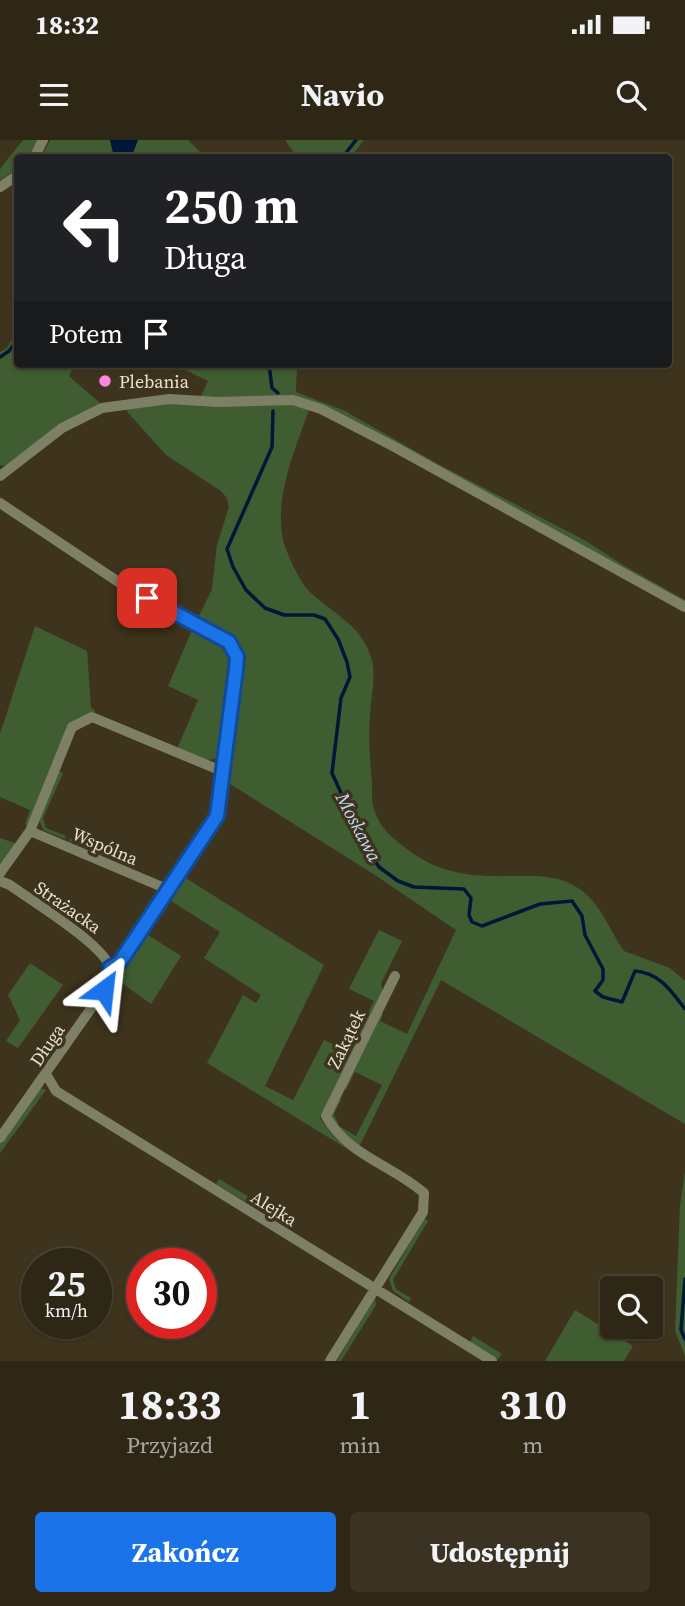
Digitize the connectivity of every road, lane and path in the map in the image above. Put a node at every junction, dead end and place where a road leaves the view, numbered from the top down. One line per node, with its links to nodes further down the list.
1 (0, 476): 3 (street)
2 (0, 503): 4 (street, Długa)
3 (685, 607)
4 (225, 772): 5 (street); 8 (street, Długa)
5 (30, 831): 6 (street); 8 (street, Wspólna)
6 (0, 873)
7 (0, 881): 9 (street, Strażacka)
8 (167, 889): 9 (street, Długa)
9 (110, 968): 11 (street, Długa)
10 (395, 976): 13 (street, Zakątek)
11 (46, 1074): 12 (street, Długa); 13 (street, Alejka)
12 (0, 1138)
13 (377, 1289): 14 (street); 15 (street, Alejka)
14 (330, 1361)
15 (492, 1361)

